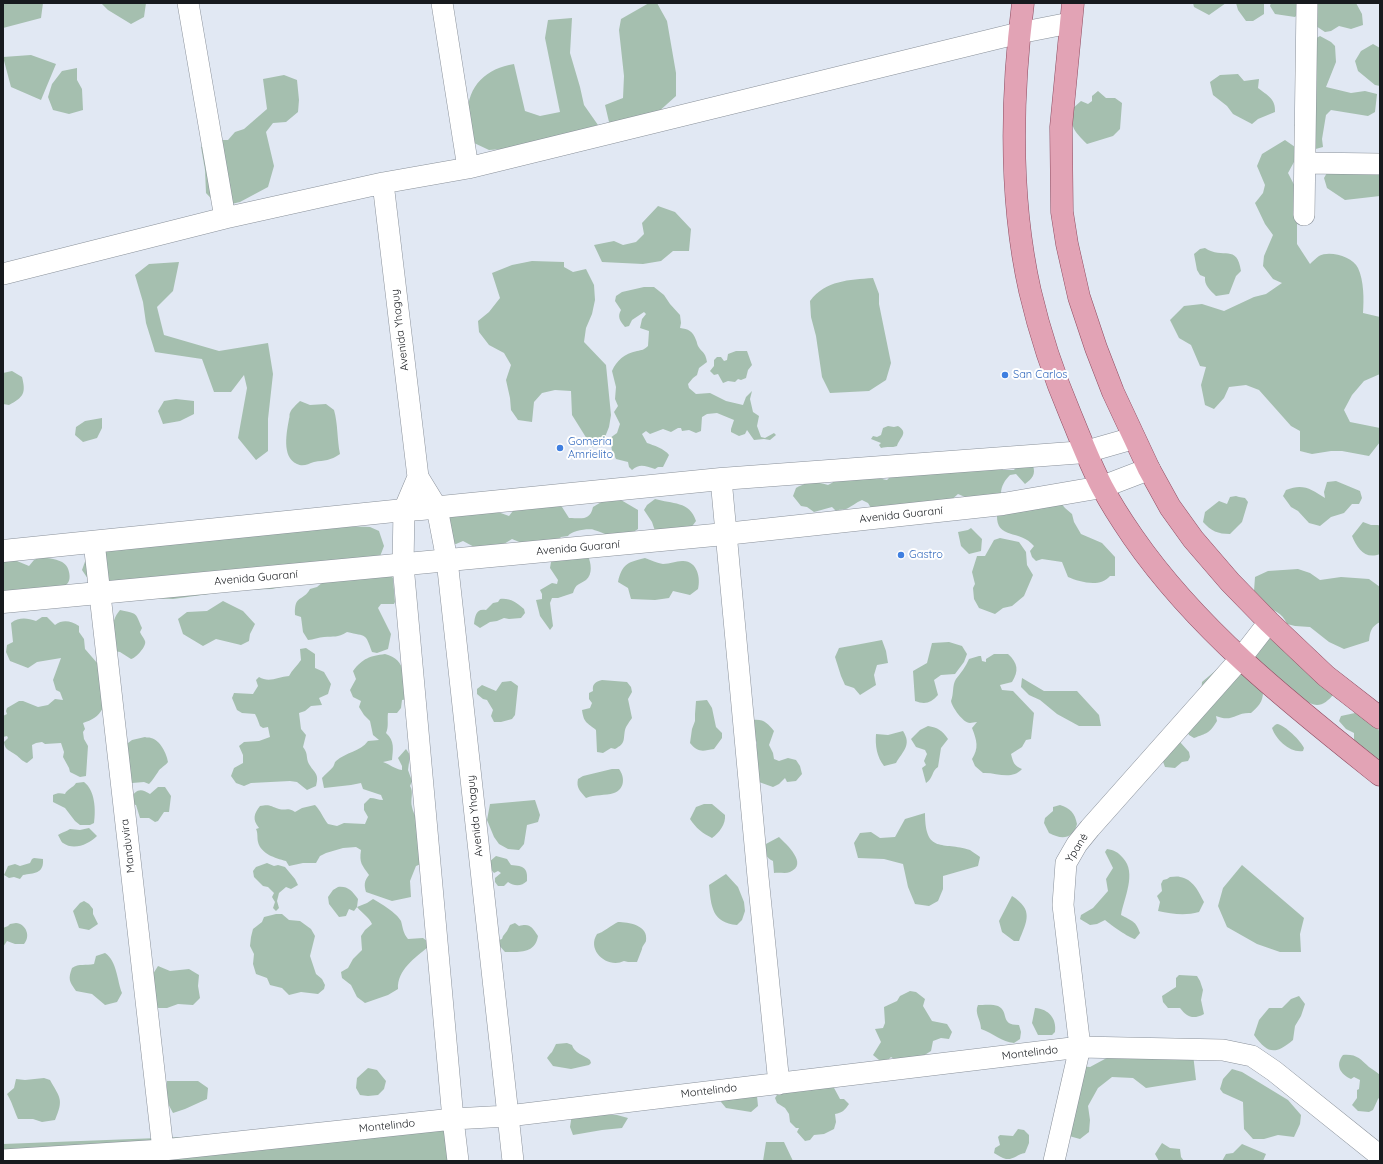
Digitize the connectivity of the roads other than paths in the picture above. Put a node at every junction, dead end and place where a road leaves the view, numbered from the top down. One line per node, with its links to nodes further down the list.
1 (188, 3): 12 (street)
2 (442, 3): 9 (street)
3 (1023, 3): 6 (main road)
4 (1307, 3): 7 (street)
5 (1072, 13): 6 (street); 14 (main road)
6 (1019, 33): 9 (street); 15 (main road)
7 (1304, 163): 8 (street); 11 (street)
8 (1380, 164)
9 (468, 168): 10 (street)
10 (382, 183): 12 (street); 17 (street, Avenida Yhaguy)
11 (1304, 215)
12 (224, 218): 13 (street)
13 (3, 274)
14 (1134, 438): 15 (main road); 16 (main road)
15 (1085, 452): 18 (main road); 19 (main road)
16 (1149, 469): 19 (main road, Avenida Guaraní); 29 (main road)
17 (418, 477): 20 (street, Avenida Yhaguy); 21 (street, Avenida Yhaguy)
18 (721, 479): 20 (main road); 22 (street)
19 (1102, 487): 22 (main road, Avenida Guaraní); 30 (main road)
20 (437, 508): 21 (main road); 25 (street, Avenida Yhaguy)
21 (404, 510): 23 (main road); 26 (street, Avenida Yhaguy)
22 (725, 534): 25 (main road, Avenida Guaraní); 34 (street)
23 (94, 542): 24 (main road); 27 (street, Manduvira)
24 (3, 551)
25 (447, 560): 26 (main road, Avenida Guaraní); 35 (street, Avenida Yhaguy)
26 (403, 565): 27 (main road, Avenida Guaraní); 36 (street, Avenida Yhaguy)
27 (99, 593): 28 (main road, Avenida Guaraní); 37 (street, Manduvira)
28 (3, 602)
29 (1269, 622): 30 (street, Ypané); 31 (main road)
30 (1241, 658): 32 (main road); 33 (street, Ypané)
31 (1380, 718)
32 (1380, 775)
33 (1080, 1047): 34 (street, Montelindo); 38 (street, Montelindo); 42 (street, Ypané)
34 (779, 1084): 35 (street, Montelindo)
35 (508, 1116): 36 (street, Montelindo); 41 (street, Avenida Yhaguy)
36 (453, 1119): 37 (street, Montelindo); 40 (street, Avenida Yhaguy)
37 (163, 1150): 39 (street, Montelindo)
38 (1380, 1156)
39 (3, 1160)
40 (458, 1161)
41 (513, 1161)
42 (1054, 1161)

